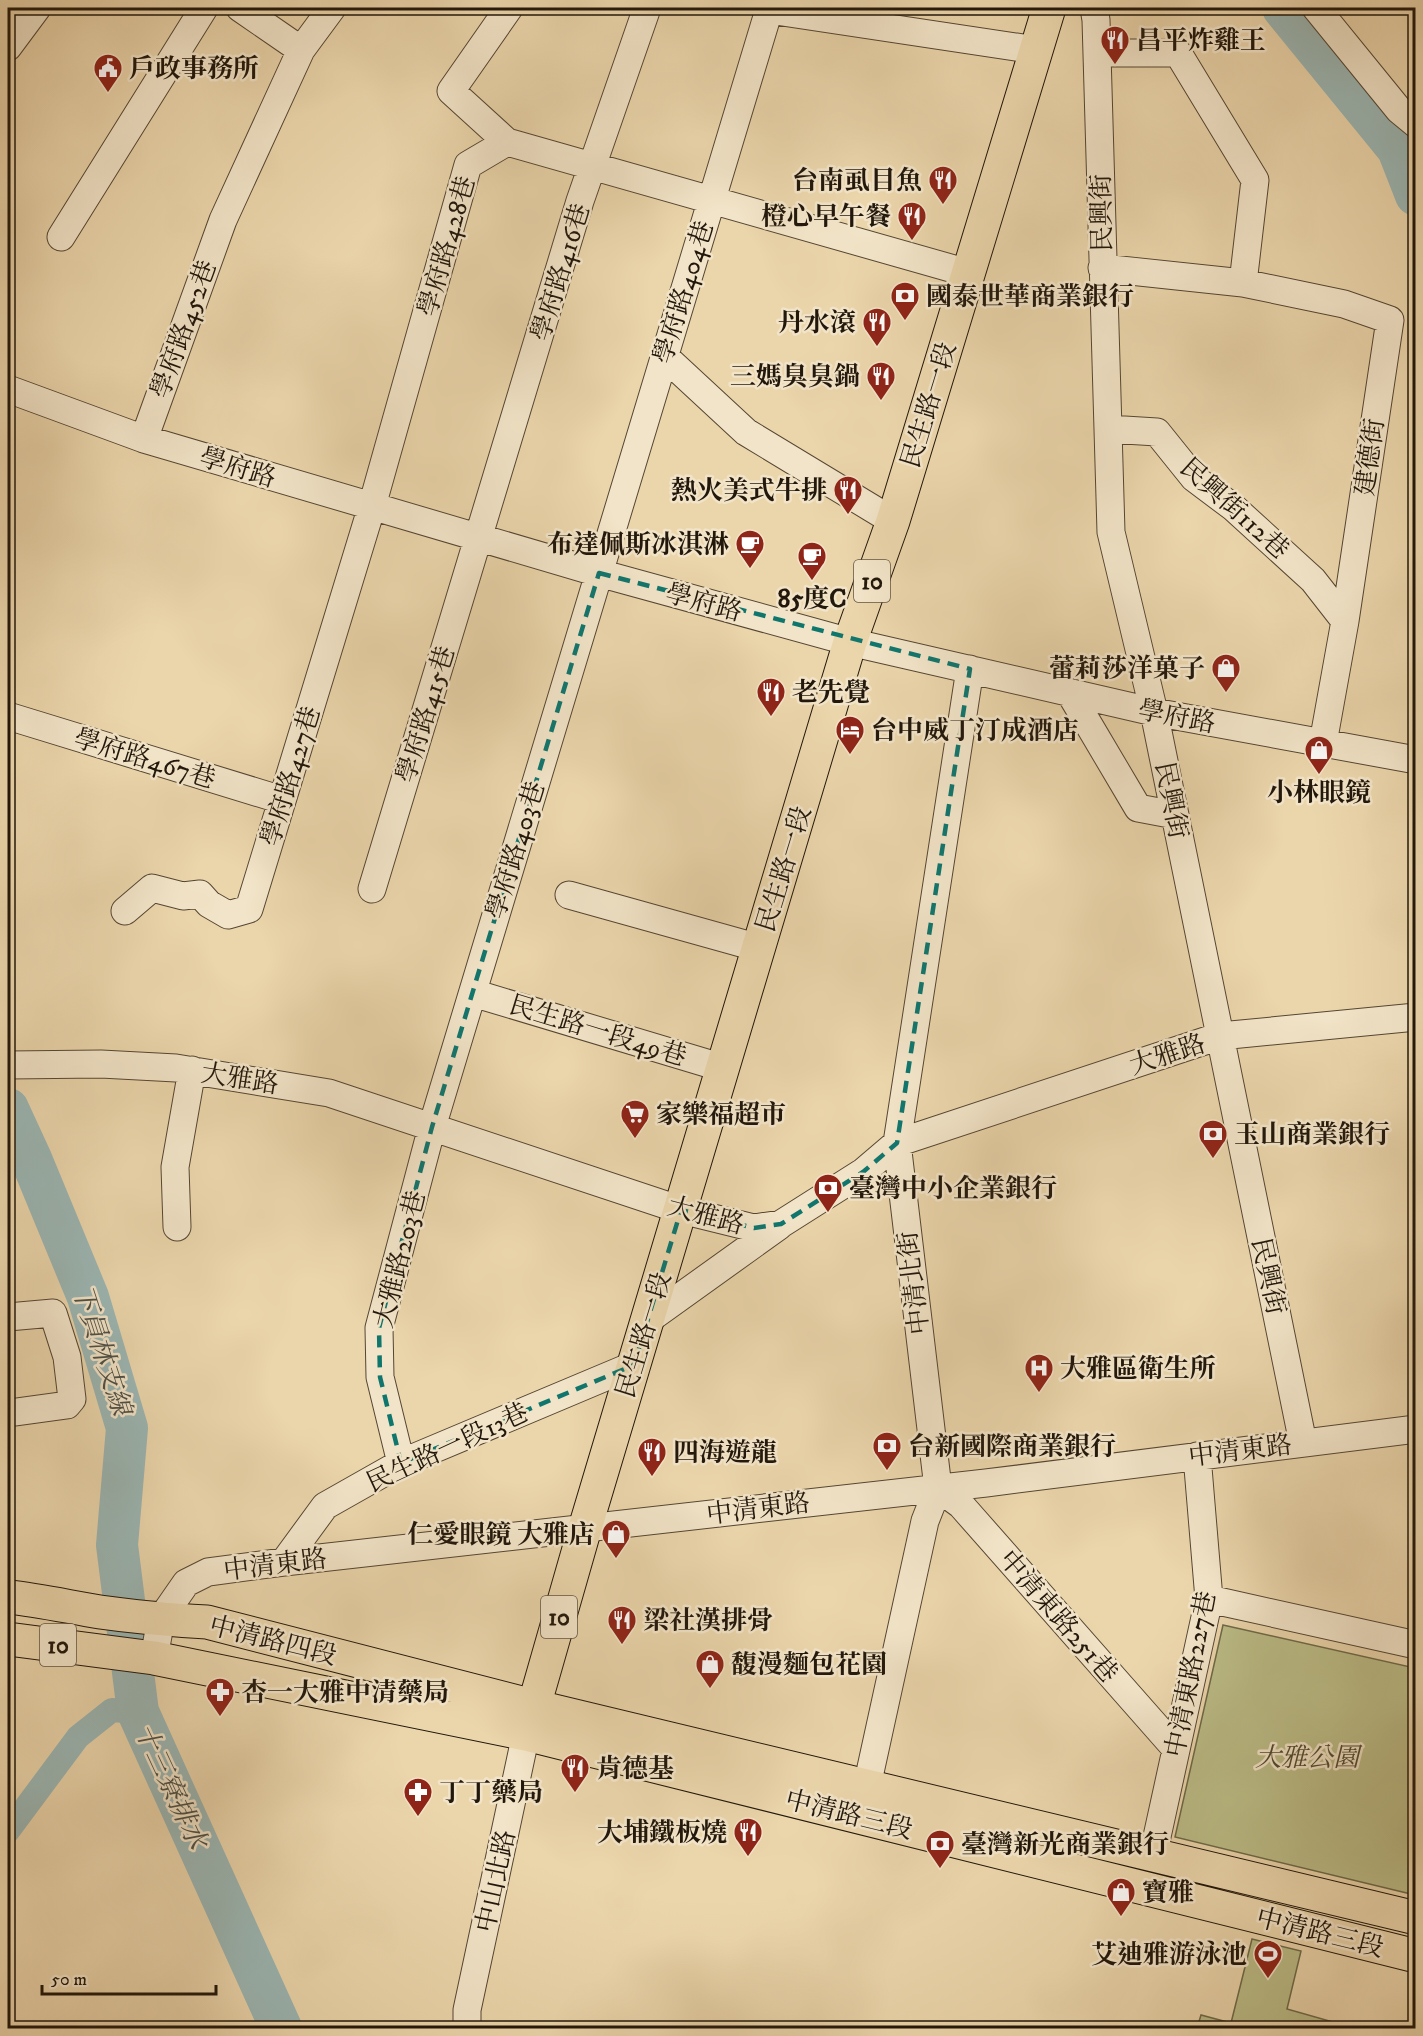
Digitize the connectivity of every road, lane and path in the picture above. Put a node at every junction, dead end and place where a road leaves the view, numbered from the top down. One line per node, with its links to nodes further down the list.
1 (37, 8): 10 (street)
2 (204, 8): 18 (street)
3 (240, 8): 11 (street)
4 (332, 8): 11 (street)
5 (647, 8): 16 (street, 學府路416巷)
6 (1049, 8): 12 (main road, 民生路一段 / 10)
7 (1095, 8): 13 (street, 民興街)
8 (1316, 8): 14 (street)
9 (495, 12): 15 (street)
10 (8, 47)
11 (301, 50): 25 (street, 學府路452巷)
12 (1036, 50): 17 (street, 學府路404巷); 20 (main road, 民生路一段 / 10)
13 (1097, 53): 19 (street, 民興街); 21 (street)
14 (1411, 110)
15 (507, 142): 16 (street); 26 (street, 學府路428巷)
16 (593, 166): 17 (street); 28 (street, 學府路416巷)
17 (711, 199): 20 (street); 22 (street, 學府路404巷)
18 (61, 237)
19 (1102, 268): 21 (street, 建德街); 24 (street, 民興街)
20 (968, 273): 27 (main road, 民生路一段 / 10)
21 (1243, 283): 30 (street, 建德街)
22 (664, 356): 27 (street); 29 (street, 學府路404巷)
23 (8, 389): 25 (street, 學府路)
24 (1108, 429): 30 (street, 民興街112巷); 34 (street, 民興街)
25 (144, 439): 26 (street, 學府路)
26 (372, 506): 28 (street, 學府路); 38 (street, 學府路427巷)
27 (893, 520): 31 (main road, 民生路一段 / 10)
28 (478, 538): 29 (street, 學府路); 40 (street, 學府路415巷)
29 (599, 573): 31 (street, 學府路); 44 (street, 學府路403巷)
30 (1345, 621): 36 (street, 建德街)
31 (850, 642): 32 (street, 學府路); 43 (main road, 民生路一段 / 10)
32 (970, 669): 33 (street, 學府路); 51 (street, 中清北街)
33 (1070, 693): 34 (street, 學府路); 39 (street)
34 (1154, 712): 36 (street, 學府路); 39 (street, 民興街)
35 (8, 716): 38 (street, 學府路467巷)
36 (1323, 743): 37 (street, 學府路)
37 (1416, 760)
38 (282, 800): 42 (street, 學府路427巷)
39 (1175, 815): 46 (street, 民興街)
40 (372, 889)
41 (569, 895): 43 (street)
42 (125, 911)
43 (759, 948): 48 (main road, 民生路一段 / 10)
44 (473, 993): 48 (street, 民生路一段49巷); 50 (street, 學府路403巷)
45 (1416, 1017): 46 (street, 大雅路)
46 (1220, 1036): 51 (street, 大雅路); 60 (street, 民興街)
47 (8, 1065): 49 (street, 大雅路)
48 (723, 1068): 52 (main road, 民生路一段 / 10)
49 (192, 1070): 50 (street, 大雅路); 54 (street)
50 (432, 1127): 52 (street, 大雅路); 62 (street, 大雅路203巷)
51 (897, 1143): 53 (street, 大雅路); 63 (street, 中清北街)
52 (681, 1210): 53 (street, 大雅路); 56 (main road, 民生路一段 / 10)
53 (781, 1224): 56 (street)
54 (177, 1227)
55 (8, 1317): 58 (street)
56 (648, 1320): 57 (main road, 民生路一段 / 10)
57 (634, 1365): 62 (street, 民生路一段13巷); 64 (main road, 民生路一段 / 10)
58 (16, 1412)
59 (1416, 1429): 60 (street, 中清東路)
60 (1303, 1443): 61 (street, 中清東路)
61 (1197, 1456): 63 (street, 中清東路); 67 (street, 中清東路227巷)
62 (401, 1462): 65 (street, 民生路一段13巷)
63 (938, 1488): 64 (street, 中清東路); 73 (street, 中清東路251巷); 74 (street, 中清北街)
64 (585, 1528): 65 (street, 中清東路); 72 (main road, 民生路一段 / 10)
65 (284, 1562): 68 (street, 中清東路)
66 (8, 1596): 68 (main road, 中清路四段 / 10)
67 (1209, 1599): 70 (street); 73 (street, 中清東路227巷)
68 (154, 1618): 71 (street, 中清東路); 72 (main road, 中清路四段 / 10)
69 (8, 1639): 71 (main road, 中清路四段 / 10)
70 (1416, 1645)
71 (147, 1658): 72 (main road, 中清路四段 / 10)
72 (530, 1720): 74 (main road, 中清路三段); 77 (main road, 中清路三段); 78 (street, 中山北路)
73 (1176, 1749): 75 (street, 中清東路227巷)
74 (867, 1786): 75 (main road, 中清路三段)
75 (1153, 1855): 76 (main road, 中清路三段)
76 (1416, 1918)
77 (1416, 1956)
78 (467, 2028)

